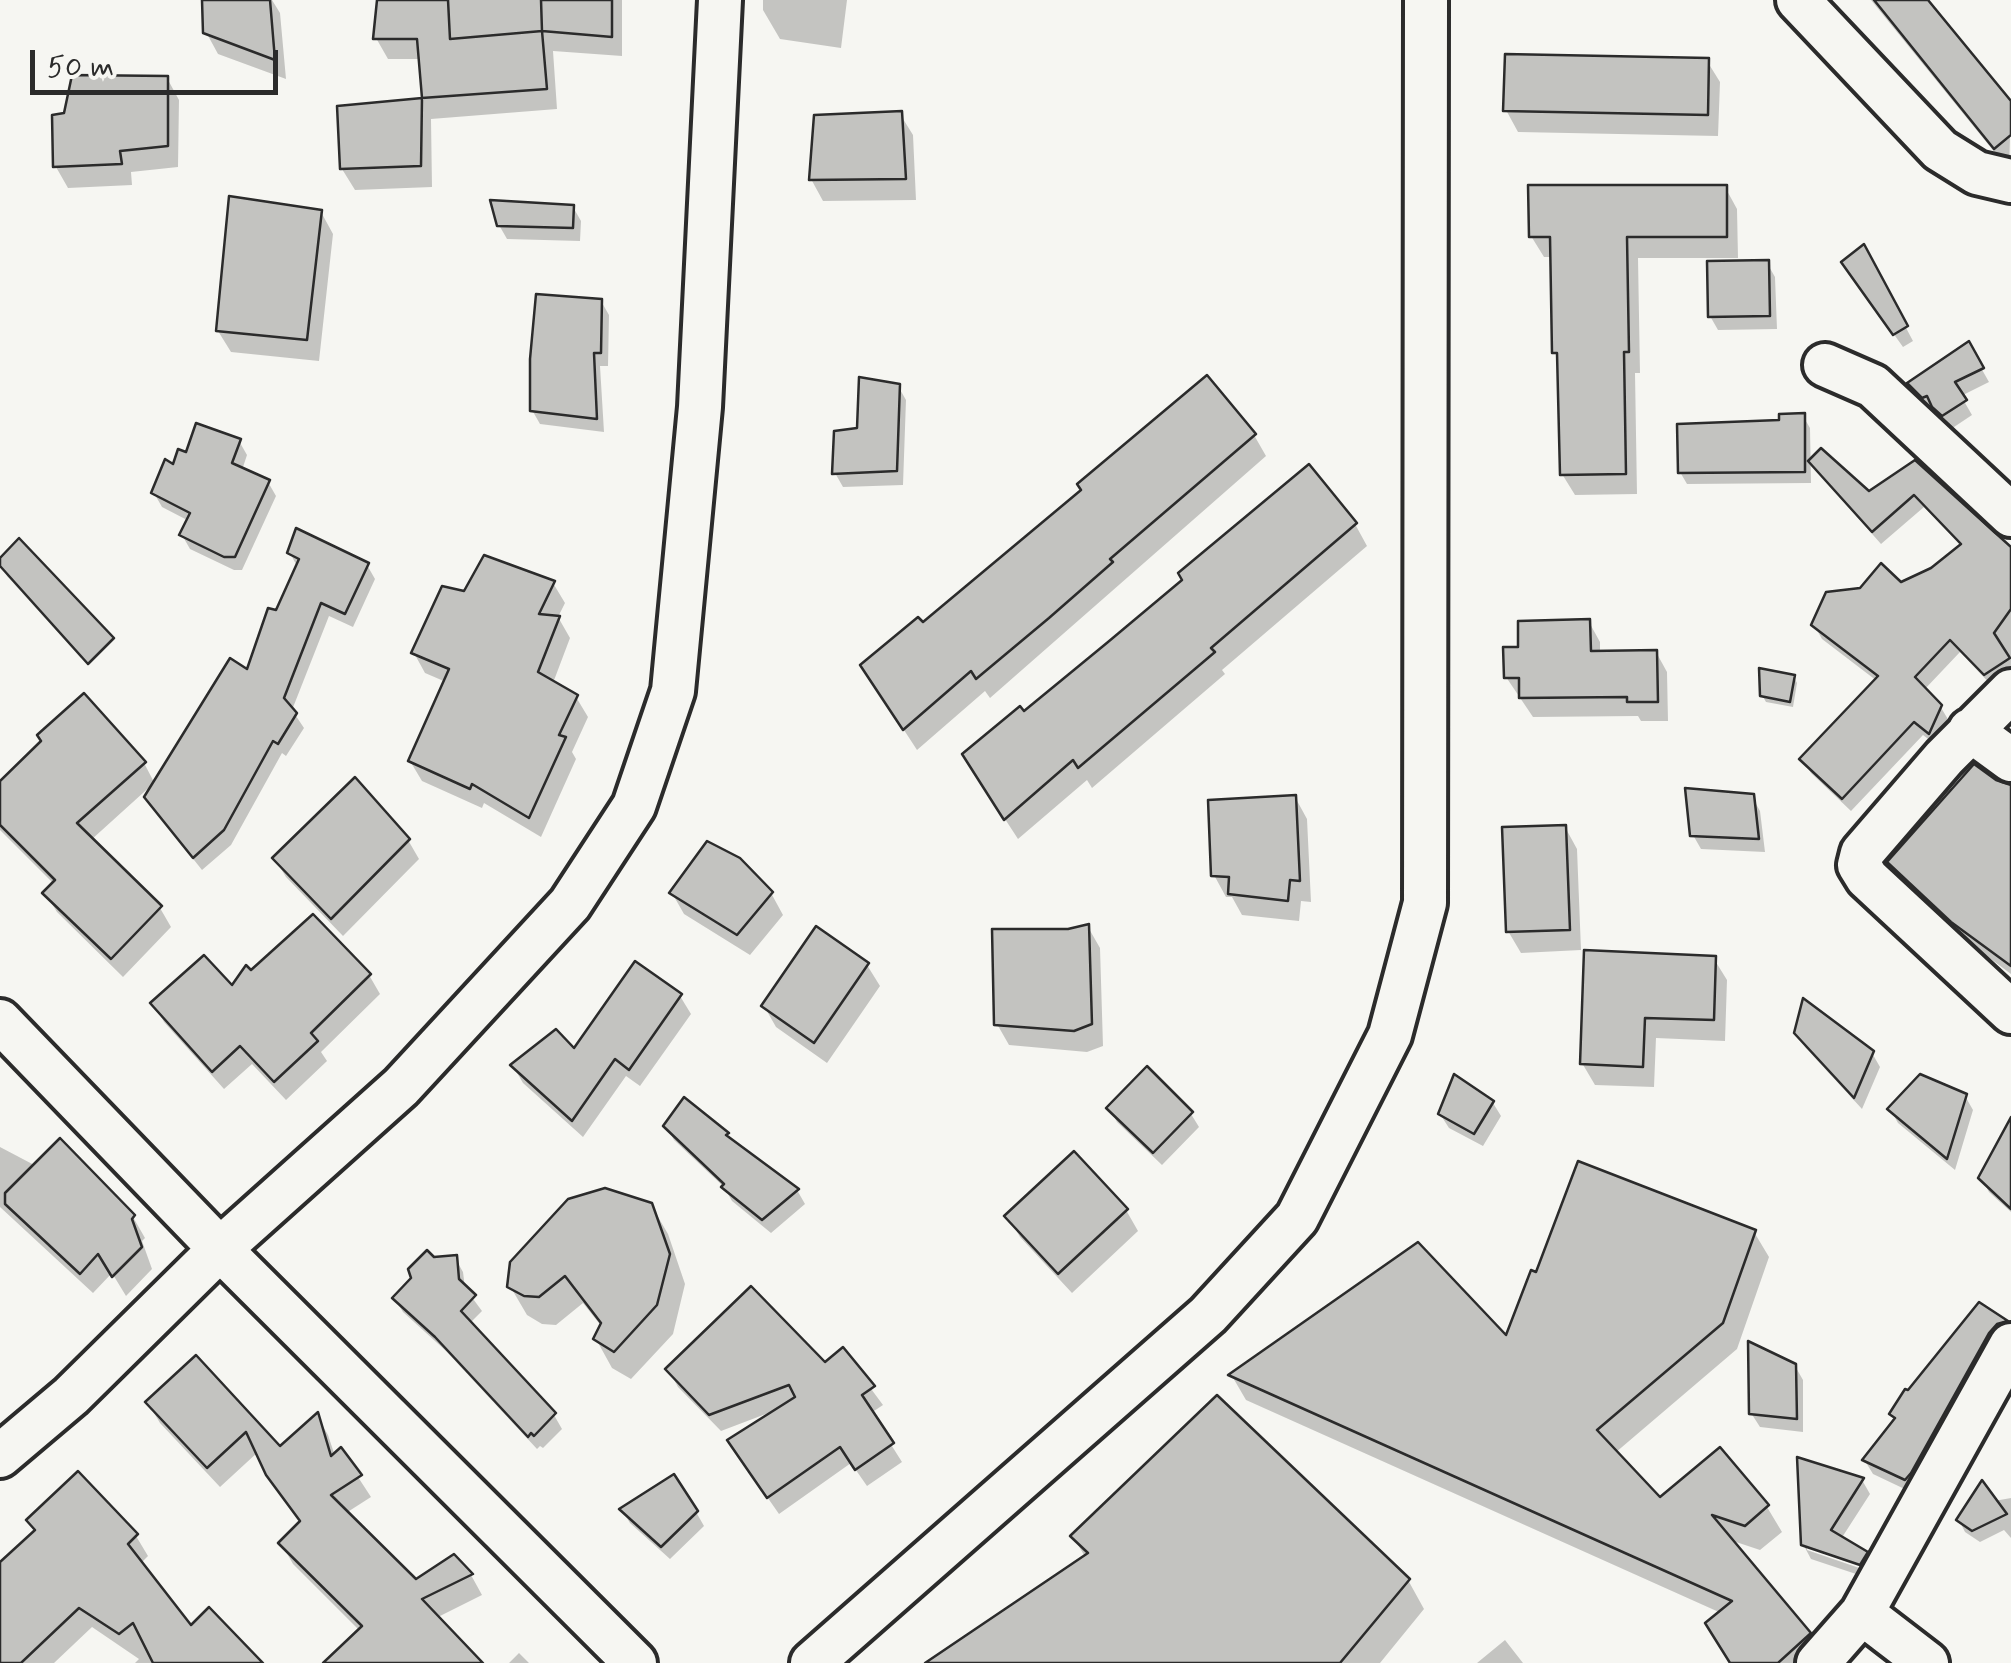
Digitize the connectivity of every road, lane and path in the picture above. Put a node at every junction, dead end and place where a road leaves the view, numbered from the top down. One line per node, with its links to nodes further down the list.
1 (720, 0): 12 (street)
2 (1426, 0): 17 (street)
3 (1798, 0): 4 (street)
4 (2011, 182)
5 (1825, 365): 6 (street)
6 (2011, 515)
7 (2011, 691): 8 (street)
8 (1970, 730): 9 (street); 10 (street)
9 (2011, 760)
10 (2011, 1012)
11 (0, 1022): 12 (street)
12 (220, 1249): 14 (street); 16 (street)
13 (2011, 1345): 15 (street)
14 (0, 1456)
15 (1862, 1612): 18 (street); 19 (street)
16 (635, 1663)
17 (812, 1663)
18 (1818, 1663)
19 (1927, 1663)

